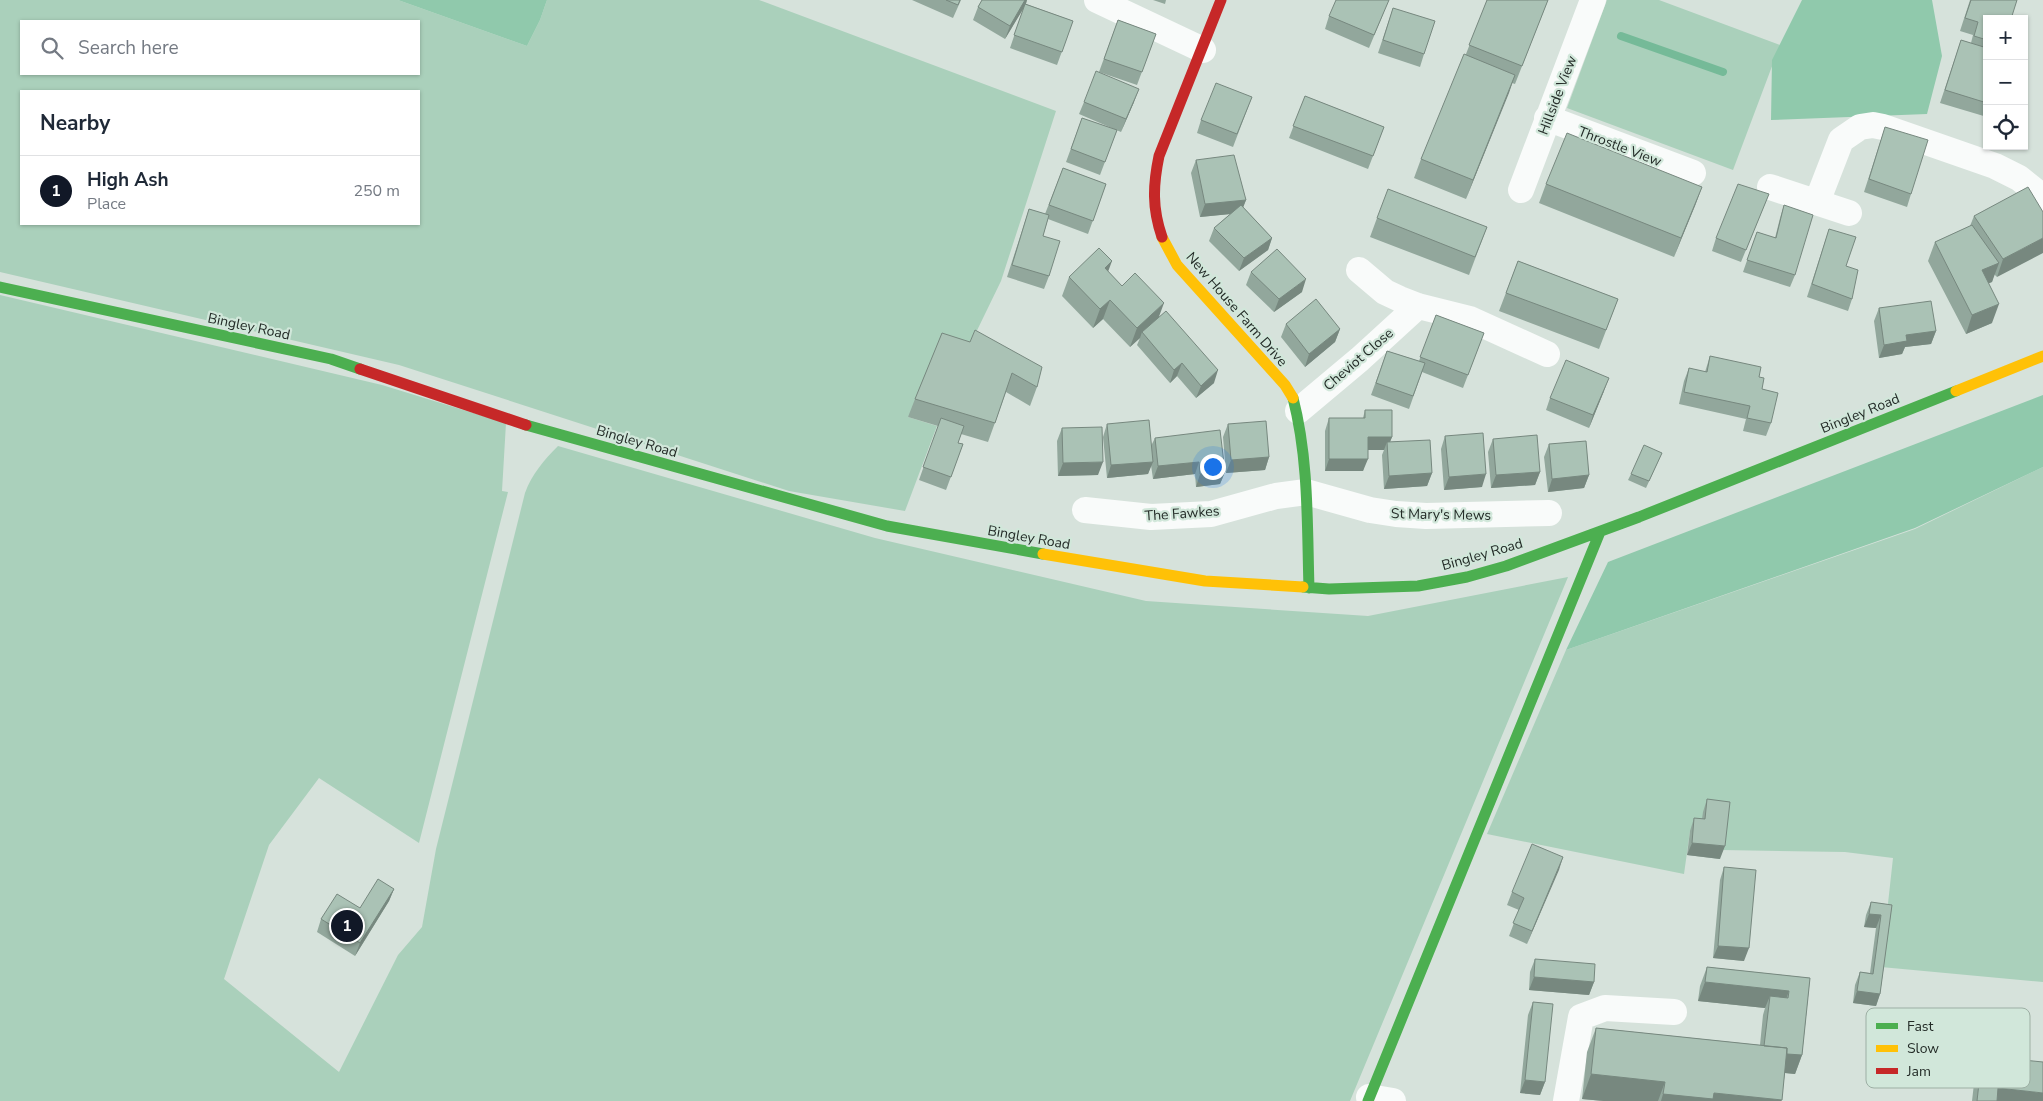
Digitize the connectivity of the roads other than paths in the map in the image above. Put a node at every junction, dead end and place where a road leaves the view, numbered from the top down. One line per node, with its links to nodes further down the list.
1 (1097, 0): 4 (street)
2 (1221, 0): 4 (street, New House Farm Drive)
3 (1593, 0): 5 (street, Hillside View)
4 (1203, 50): 17 (street, New House Farm Drive)
5 (1547, 118): 6 (street, Throstle View); 8 (street, Hillside View)
6 (1693, 173)
7 (1770, 187): 9 (street)
8 (1521, 190)
9 (1816, 202): 10 (street); 11 (street)
10 (2043, 203)
11 (1849, 213)
12 (1358, 270): 14 (street)
13 (0, 286): 22 (street, Bingley Road)
14 (1418, 306): 15 (street); 17 (street, Cheviot Close)
15 (1547, 354)
16 (2043, 356): 21 (street, Bingley Road)
17 (1298, 411): 18 (street, New House Farm Drive)
18 (1306, 492): 19 (street, The Fawkes); 20 (street, St Mary's Mews); 22 (street, New House Farm Drive)
19 (1085, 510)
20 (1549, 513)
21 (1600, 532): 22 (street, Bingley Road); 24 (street)
22 (1309, 588)
23 (1674, 1012): 25 (street)
24 (1377, 1100)
25 (1566, 1101)

